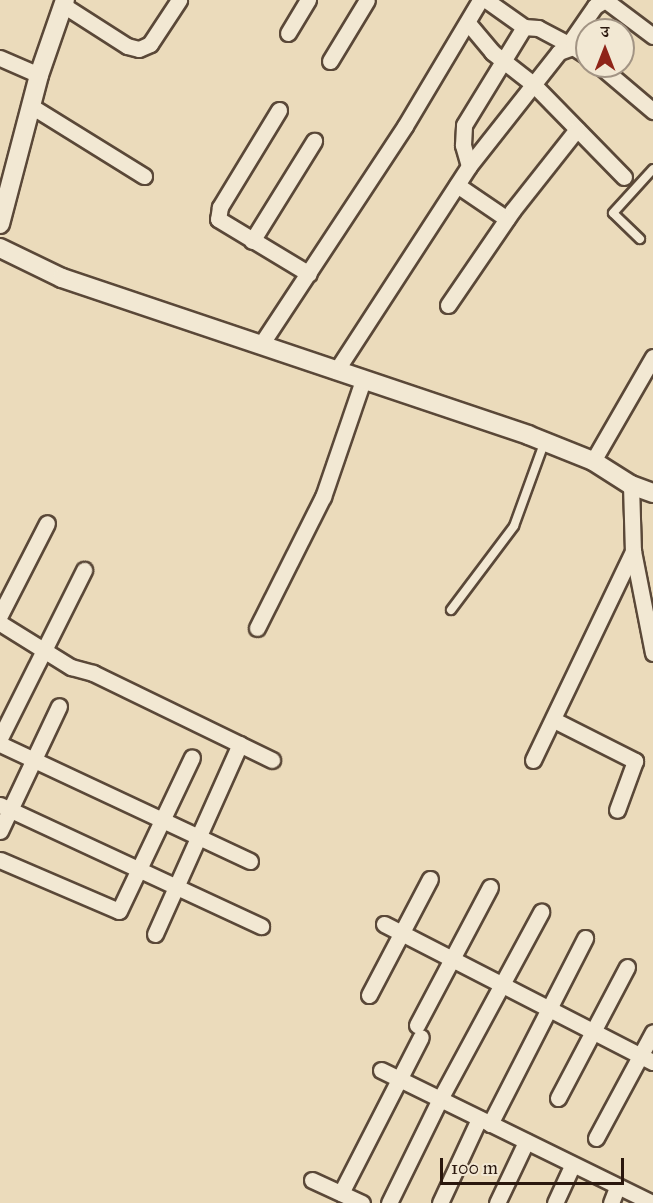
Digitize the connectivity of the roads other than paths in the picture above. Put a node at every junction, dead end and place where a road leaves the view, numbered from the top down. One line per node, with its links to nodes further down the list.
1 (179, 0): 5 (street)
2 (308, 0): 8 (street)
3 (367, 0): 13 (street)
4 (481, 0): 6 (street); 7 (street)
5 (64, 3): 15 (street)
6 (468, 23): 14 (street); 33 (street)
7 (524, 27): 10 (street); 14 (street)
8 (288, 33)
9 (653, 36): 10 (street)
10 (567, 46): 11 (street); 17 (street)
11 (575, 48)
12 (0, 58): 15 (street)
13 (330, 61)
14 (504, 63): 17 (street); 23 (street)
15 (39, 75): 18 (street)
16 (614, 78): 20 (street)
17 (533, 84): 21 (street); 23 (street)
18 (31, 106): 25 (street); 29 (street)
19 (279, 110): 31 (street)
20 (653, 111)
21 (577, 129): 26 (street); 28 (street)
22 (314, 141): 31 (street)
23 (470, 166): 27 (street)
24 (653, 169): 30 (lane)
25 (144, 176)
26 (624, 177)
27 (457, 185): 28 (street); 37 (street)
28 (507, 219): 34 (street)
29 (0, 224)
30 (640, 239)
31 (252, 241): 33 (street)
32 (0, 248): 35 (street)
33 (309, 274): 35 (street)
34 (448, 305)
35 (262, 343): 37 (street)
36 (653, 357): 40 (street)
37 (336, 371): 38 (street)
38 (363, 380): 39 (street); 49 (street)
39 (545, 441): 40 (street); 46 (lane)
40 (593, 461): 41 (street)
41 (631, 485): 42 (street); 44 (street)
42 (653, 493)
43 (47, 524): 47 (street)
44 (633, 551): 51 (street); 53 (street)
45 (84, 570): 50 (street)
46 (451, 610)
47 (0, 615)
48 (0, 622): 50 (street)
49 (257, 628)
50 (45, 649): 54 (street); 56 (street)
51 (653, 653)
52 (59, 706): 58 (street)
53 (554, 720): 60 (street); 62 (street)
54 (0, 738)
55 (0, 744): 58 (street)
56 (240, 744): 59 (street); 65 (street)
57 (192, 758): 63 (street)
58 (33, 760): 61 (street); 63 (street)
59 (272, 760)
60 (533, 760)
61 (6, 808): 64 (street); 68 (street)
62 (617, 810)
63 (162, 821): 65 (street); 68 (street)
64 (0, 831)
65 (198, 837): 67 (street); 70 (street)
66 (0, 860): 68 (street)
67 (250, 861)
68 (141, 870): 70 (street)
69 (430, 879): 76 (street)
70 (176, 886): 74 (street); 75 (street)
71 (490, 886): 78 (street)
72 (541, 912): 80 (street)
73 (384, 924): 76 (street)
74 (261, 926)
75 (155, 933)
76 (401, 933): 78 (street); 81 (street)
77 (585, 938): 82 (street)
78 (453, 959): 80 (street); 87 (street)
79 (627, 967): 83 (street)
80 (502, 984): 82 (street); 89 (street)
81 (369, 995)
82 (547, 1007): 83 (street); 90 (street)
83 (594, 1031): 85 (street); 88 (street)
84 (653, 1032): 85 (street)
85 (647, 1059): 91 (street)
86 (381, 1070): 87 (street)
87 (399, 1079): 89 (street); 96 (street)
88 (558, 1098)
89 (440, 1099): 90 (street); 98 (street)
90 (484, 1122): 92 (street); 99 (street)
91 (596, 1138)
92 (526, 1142): 93 (street); 100 (street)
93 (572, 1166): 95 (street); 101 (street)
94 (312, 1180): 96 (street)
95 (617, 1187): 102 (street); 103 (street)
96 (341, 1193): 97 (street)
97 (362, 1203)
98 (389, 1203)
99 (440, 1203)
100 (497, 1203)
101 (555, 1203)
102 (611, 1203)
103 (652, 1203)

